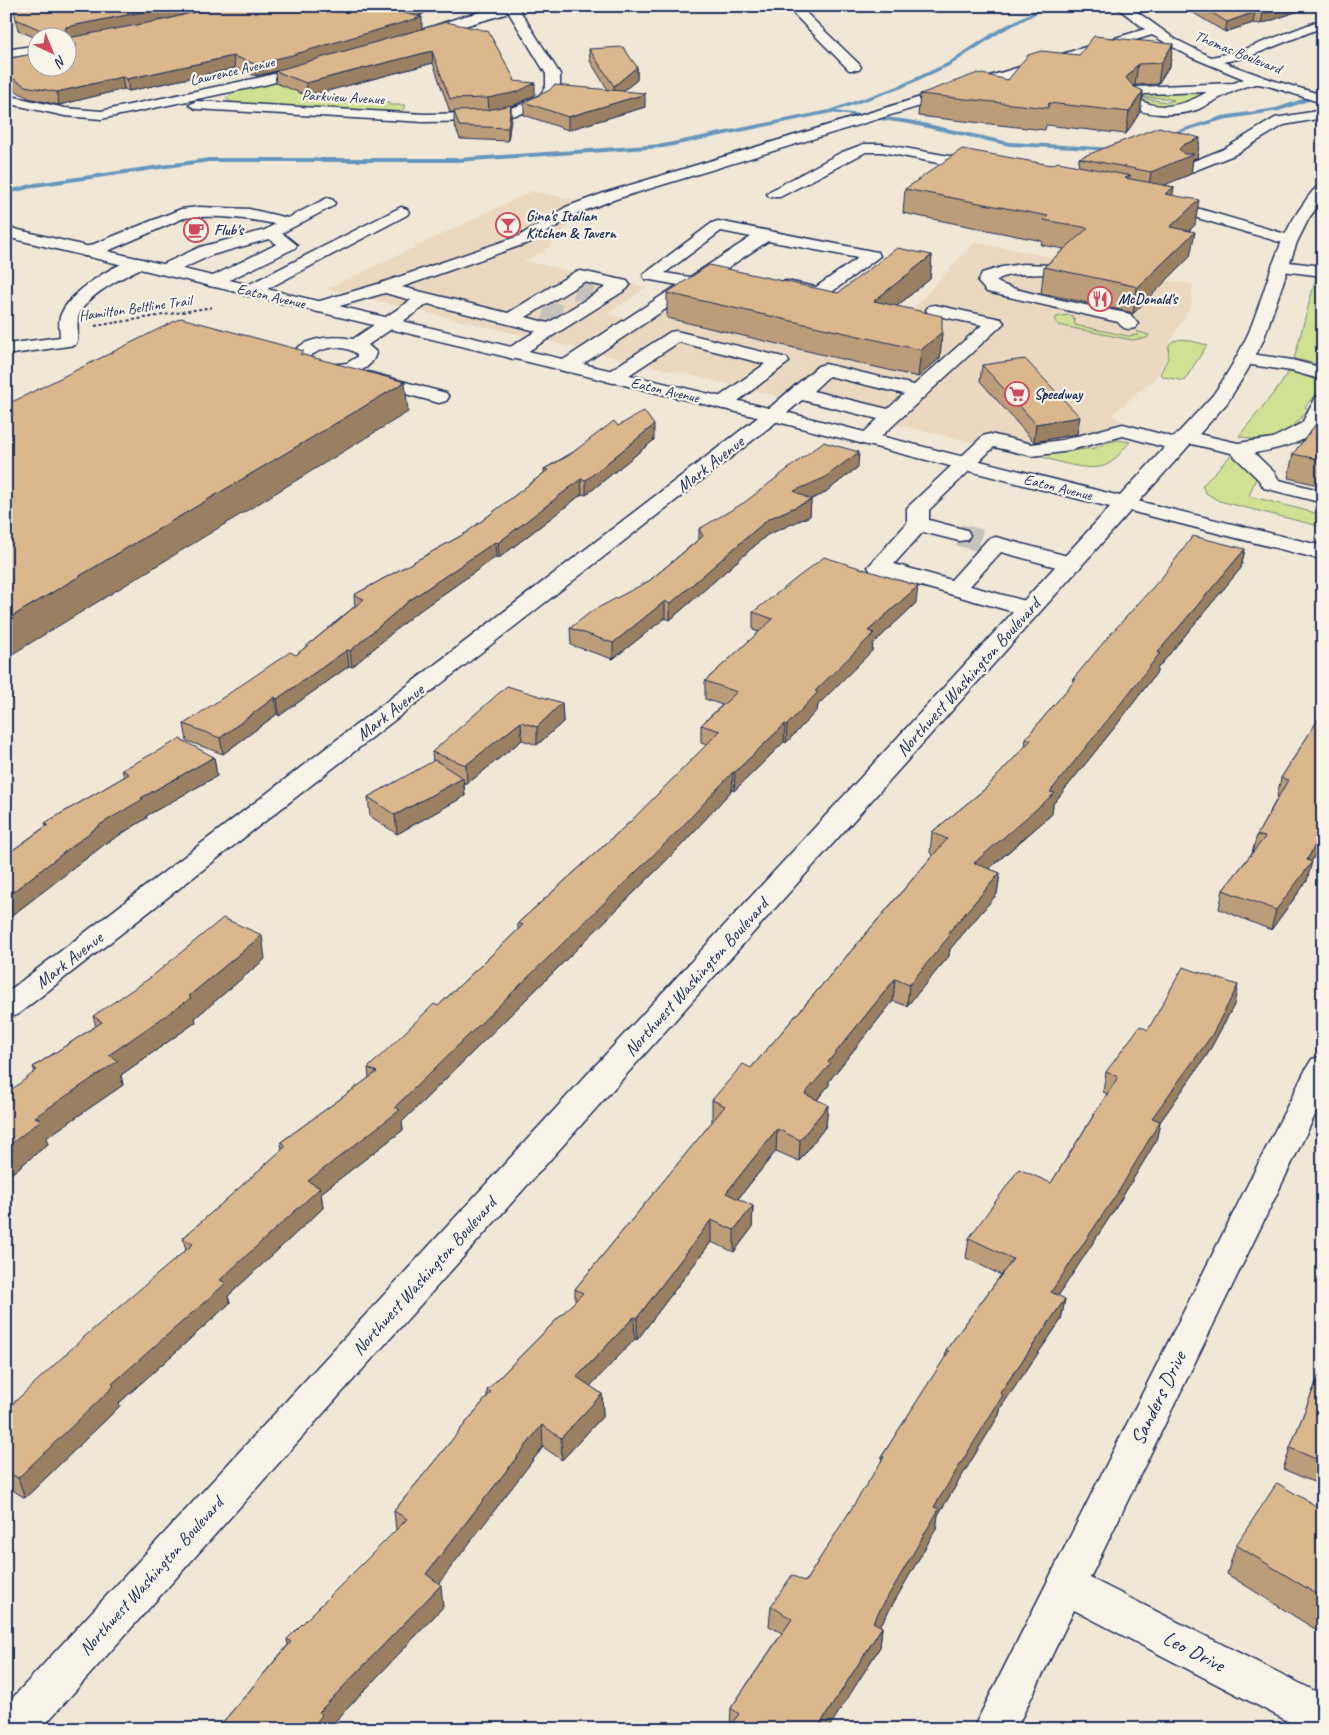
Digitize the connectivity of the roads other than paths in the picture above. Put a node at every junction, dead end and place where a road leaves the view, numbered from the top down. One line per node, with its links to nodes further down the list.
1 (792, 6): 11 (street)
2 (1121, 6): 5 (street, Thomas Boulevard)
3 (511, 7): 6 (street); 16 (street, Parkview Avenue)
4 (1323, 23): 9 (street)
5 (1156, 30): 9 (street, Thomas Boulevard); 40 (street)
6 (407, 40)
7 (28, 51): 8 (street)
8 (6, 54)
9 (1209, 61): 12 (street, Thomas Boulevard)
10 (328, 64): 16 (street, Lawrence Avenue)
11 (854, 67)
12 (1258, 79): 13 (street); 15 (street, Thomas Boulevard)
13 (1235, 87): 13 (street)
14 (6, 99): 16 (street)
15 (1323, 99)
16 (160, 103)
17 (1323, 114): 19 (street)
18 (999, 170): 22 (street)
19 (1186, 170)
20 (1323, 188): 30 (street, Northwest Washington Boulevard)
21 (1179, 192): 30 (street)
22 (776, 194)
23 (1147, 198): 30 (street)
24 (327, 203): 26 (street)
25 (400, 212): 41 (street)
26 (290, 223): 28 (street); 31 (street)
27 (6, 232): 31 (street, Eaton Avenue)
28 (271, 232): 33 (street); 37 (street)
29 (764, 236): 34 (street); 38 (street); 39 (street)
30 (1291, 247): 35 (street); 56 (street, Northwest Washington Boulevard)
31 (90, 252): 32 (street, Eaton Avenue)
32 (137, 263): 33 (street, Eaton Avenue); 51 (street)
33 (166, 270): 37 (street, Eaton Avenue)
34 (712, 270): 36 (street); 39 (street)
35 (1323, 271)
36 (732, 274)
37 (215, 282): 41 (street, Eaton Avenue)
38 (771, 282)
39 (693, 283): 57 (street)
40 (384, 288): 43 (street); 44 (street)
41 (259, 293): 44 (street, Eaton Avenue)
42 (1016, 294): 42 (street); 48 (street)
43 (425, 298): 46 (street); 47 (street)
44 (319, 307): 47 (street, Eaton Avenue)
45 (935, 310): 60 (street)
46 (511, 319): 49 (street); 49 (street)
47 (386, 323): 50 (street); 53 (street, Eaton Avenue)
48 (1129, 324)
49 (552, 329): 53 (street)
50 (356, 345): 54 (street); 62 (street)
51 (31, 347): 52 (street); 55 (street)
52 (6, 350)
53 (513, 353): 57 (street, Eaton Avenue)
54 (281, 354)
55 (6, 358)
56 (1245, 359): 58 (street); 68 (street, Northwest Washington Boulevard)
57 (567, 366): 59 (street, Eaton Avenue)
58 (1323, 374)
59 (613, 377): 63 (street, Eaton Avenue); 63 (street)
60 (918, 392): 61 (street, Mark Avenue); 66 (street)
61 (799, 393): 65 (street, Mark Avenue); 66 (street)
62 (439, 397)
63 (723, 403): 65 (street, Eaton Avenue)
64 (1321, 405): 69 (street)
65 (773, 415): 67 (street, Eaton Avenue); 79 (street, Mark Avenue)
66 (891, 416): 67 (street)
67 (867, 439): 70 (street, Eaton Avenue)
68 (1181, 441): 69 (street); 70 (street); 72 (street, Northwest Washington Boulevard)
69 (1238, 449): 71 (street)
70 (967, 464): 72 (street, Eaton Avenue); 73 (street)
71 (1323, 497)
72 (1125, 504): 75 (street, Eaton Avenue); 76 (street, Northwest Washington Boulevard)
73 (918, 524): 74 (street); 77 (street)
74 (959, 535)
75 (1323, 553)
76 (1071, 564): 77 (street); 78 (street, Northwest Washington Boulevard)
77 (956, 588): 78 (street)
78 (1029, 610): 83 (street, Northwest Washington Boulevard)
79 (6, 1008)
80 (1323, 1067): 81 (street, Sanders Drive)
81 (1065, 1585): 82 (street, Leo Drive); 84 (street, Sanders Drive)
82 (1323, 1717)
83 (13, 1729)
84 (994, 1729)

